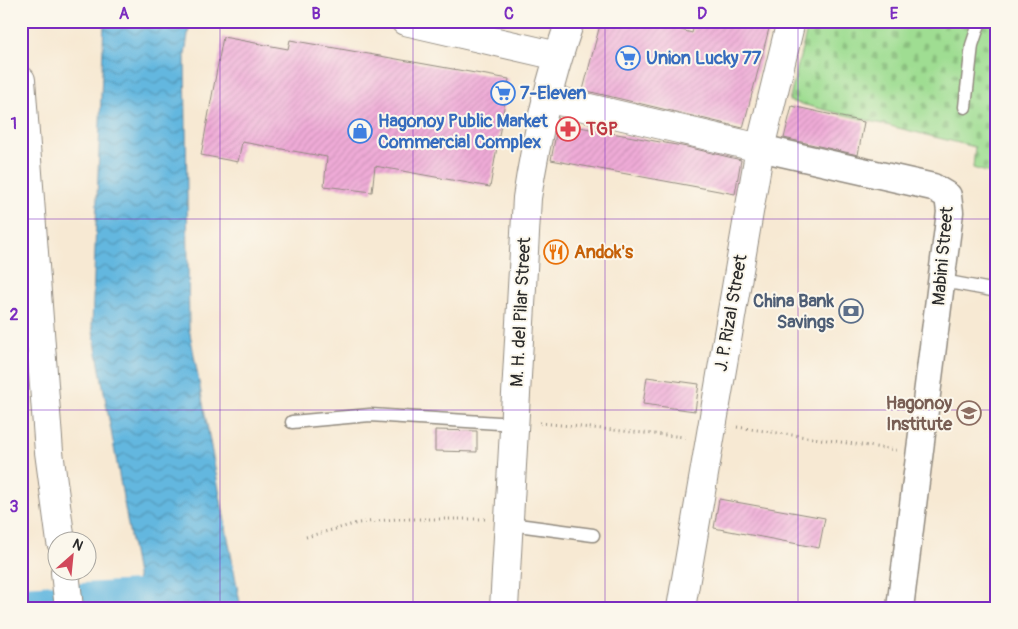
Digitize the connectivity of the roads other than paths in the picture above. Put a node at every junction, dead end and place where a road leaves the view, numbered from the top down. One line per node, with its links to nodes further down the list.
1 (404, 21): 5 (street)
2 (570, 21): 5 (street, M. H. del Pilar Street)
3 (791, 21): 9 (street, J. P. Rizal Street)
4 (980, 21): 8 (lane)
5 (558, 56): 7 (street, M. H. del Pilar Street)
6 (21, 80): 15 (street)
7 (546, 98): 9 (street, Mabini Street); 13 (street, M. H. del Pilar Street)
8 (965, 107)
9 (760, 148): 10 (street, Mabini Street); 20 (street, J. P. Rizal Street)
10 (942, 281): 11 (lane); 21 (street, Mabini Street)
11 (997, 291)
12 (292, 422): 13 (lane)
13 (515, 423): 14 (street, M. H. del Pilar Street)
14 (510, 522): 16 (lane); 19 (street, M. H. del Pilar Street)
15 (60, 532)
16 (593, 535)
17 (66, 582): 18 (street)
18 (69, 608)
19 (504, 608)
20 (681, 608)
21 (900, 608)

